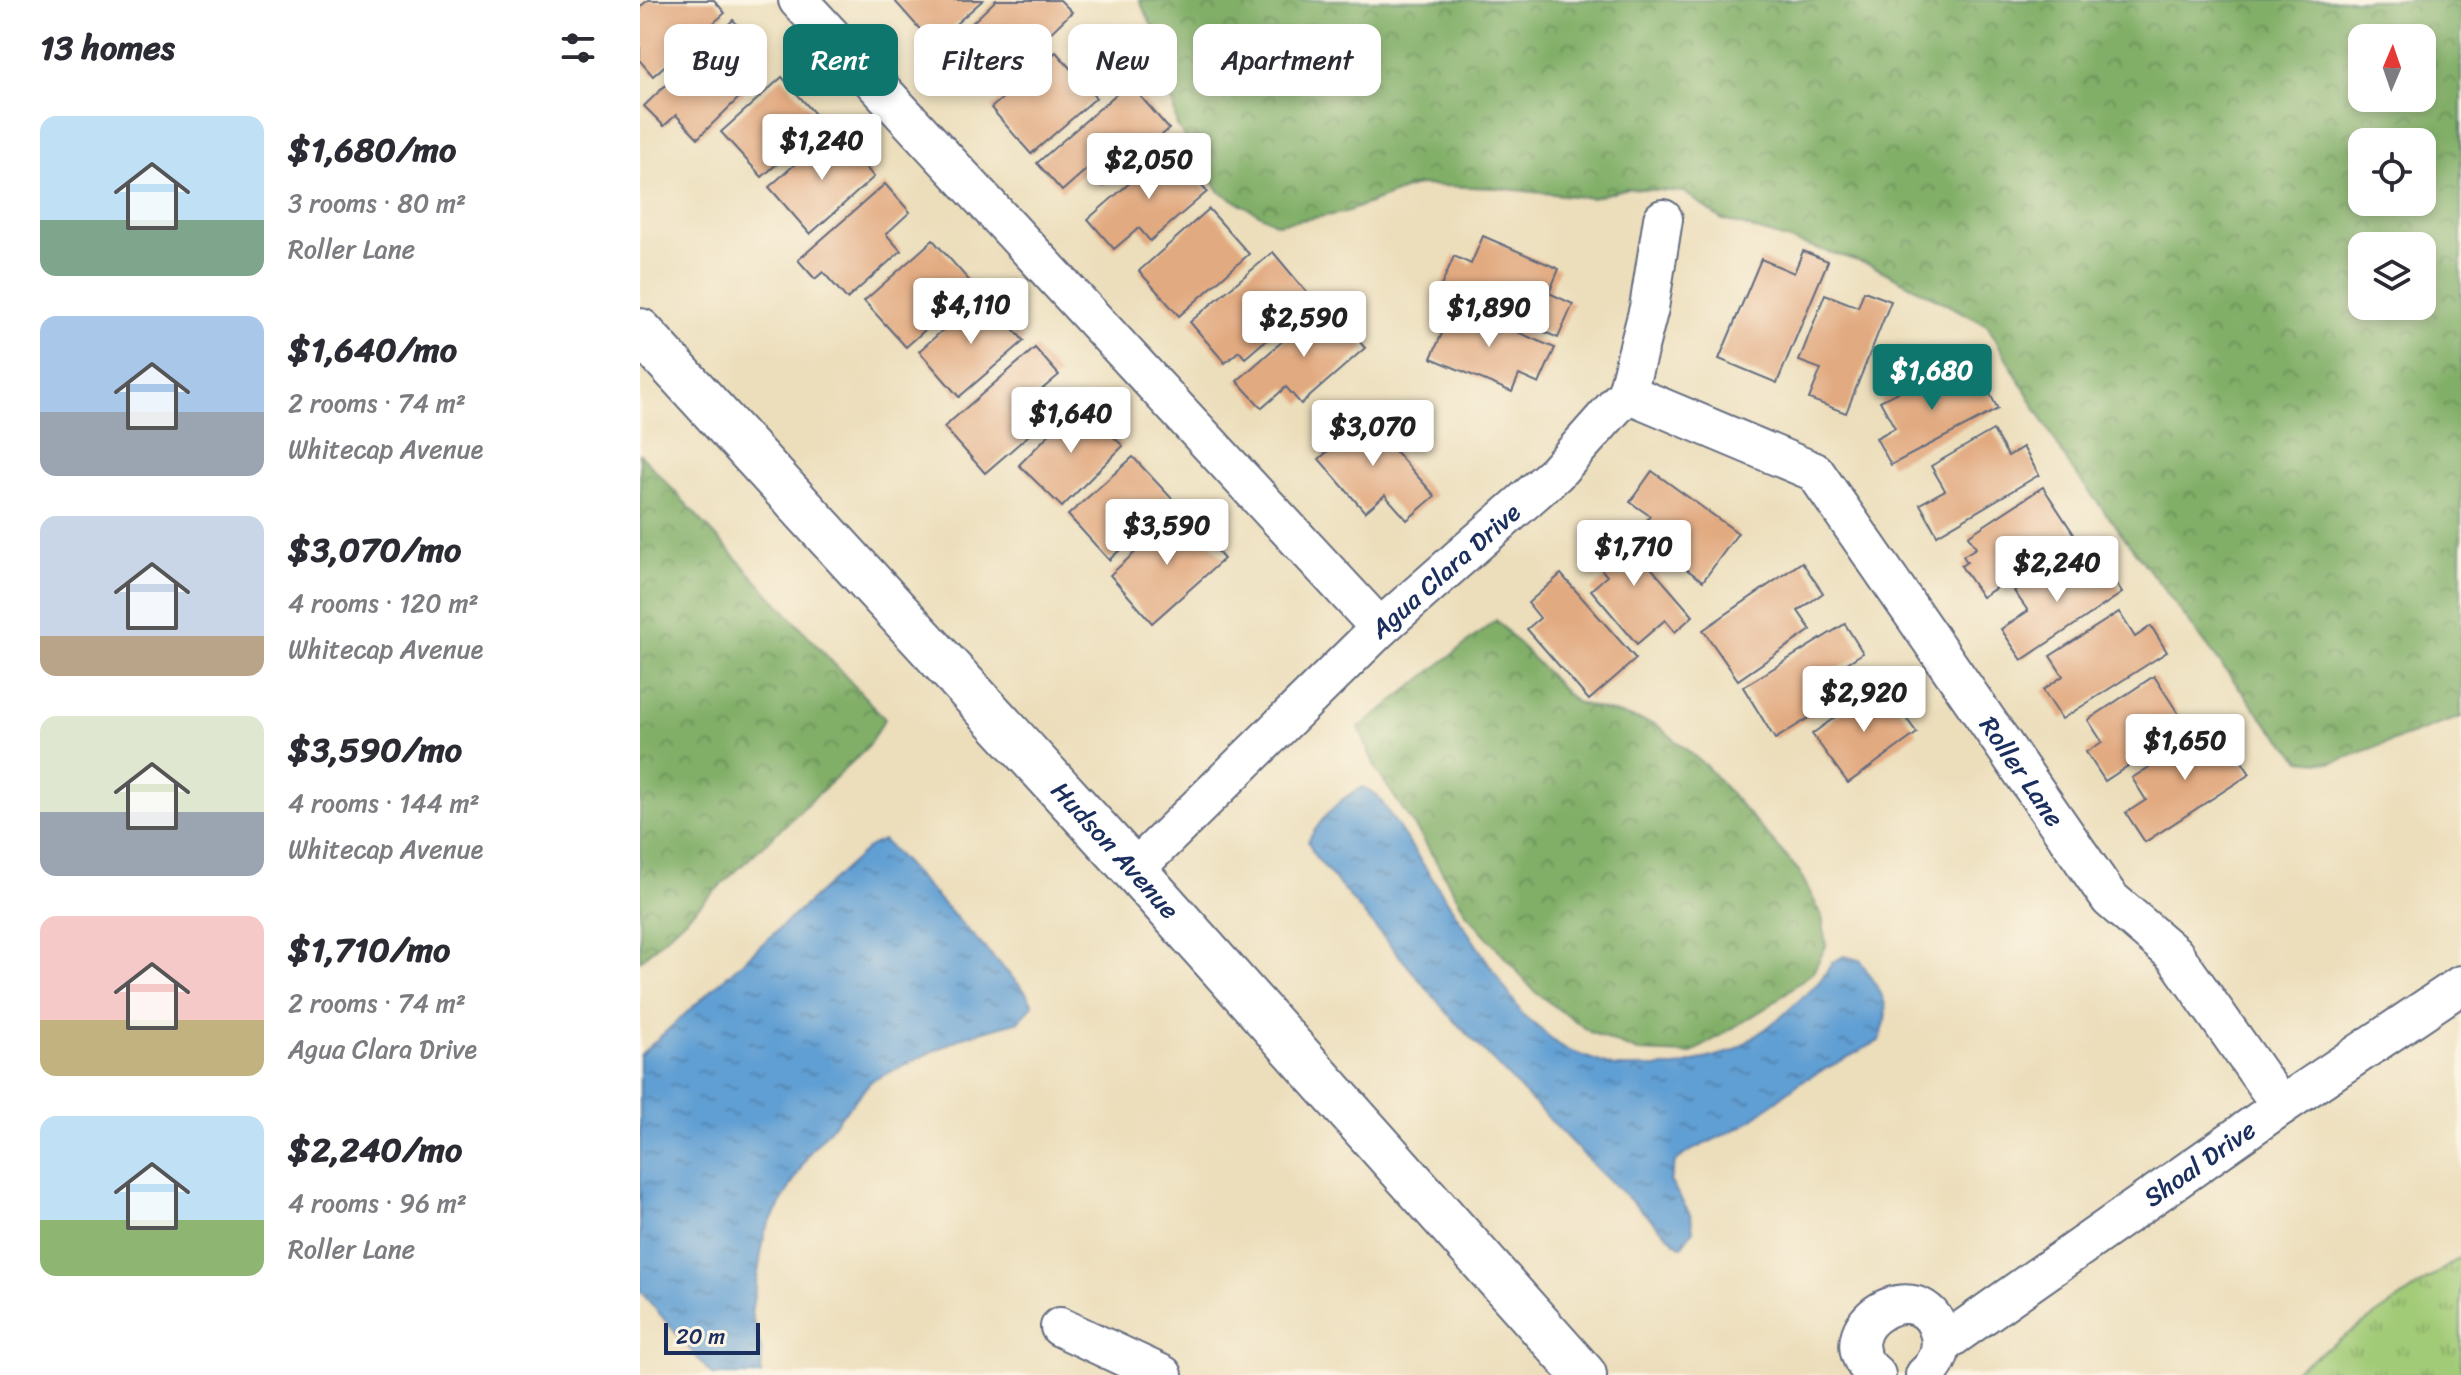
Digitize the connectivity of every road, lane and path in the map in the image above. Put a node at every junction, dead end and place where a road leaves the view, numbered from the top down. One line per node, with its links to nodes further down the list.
1 (798, 0): 5 (street)
2 (1663, 219): 4 (street, Agua Clara Drive)
3 (640, 331): 6 (street, Hudson Avenue)
4 (1627, 393): 5 (street, Agua Clara Drive); 8 (street, Roller Lane)
5 (1380, 628): 6 (street, Agua Clara Drive)
6 (1134, 870): 12 (street, Hudson Avenue)
7 (2461, 985): 8 (street, Shoal Drive)
8 (2281, 1106): 10 (street, Shoal Drive)
9 (1060, 1327): 11 (street)
10 (1933, 1360): 13 (street, Shoal Drive)
11 (1163, 1375)
12 (1584, 1375)
13 (1876, 1375)

